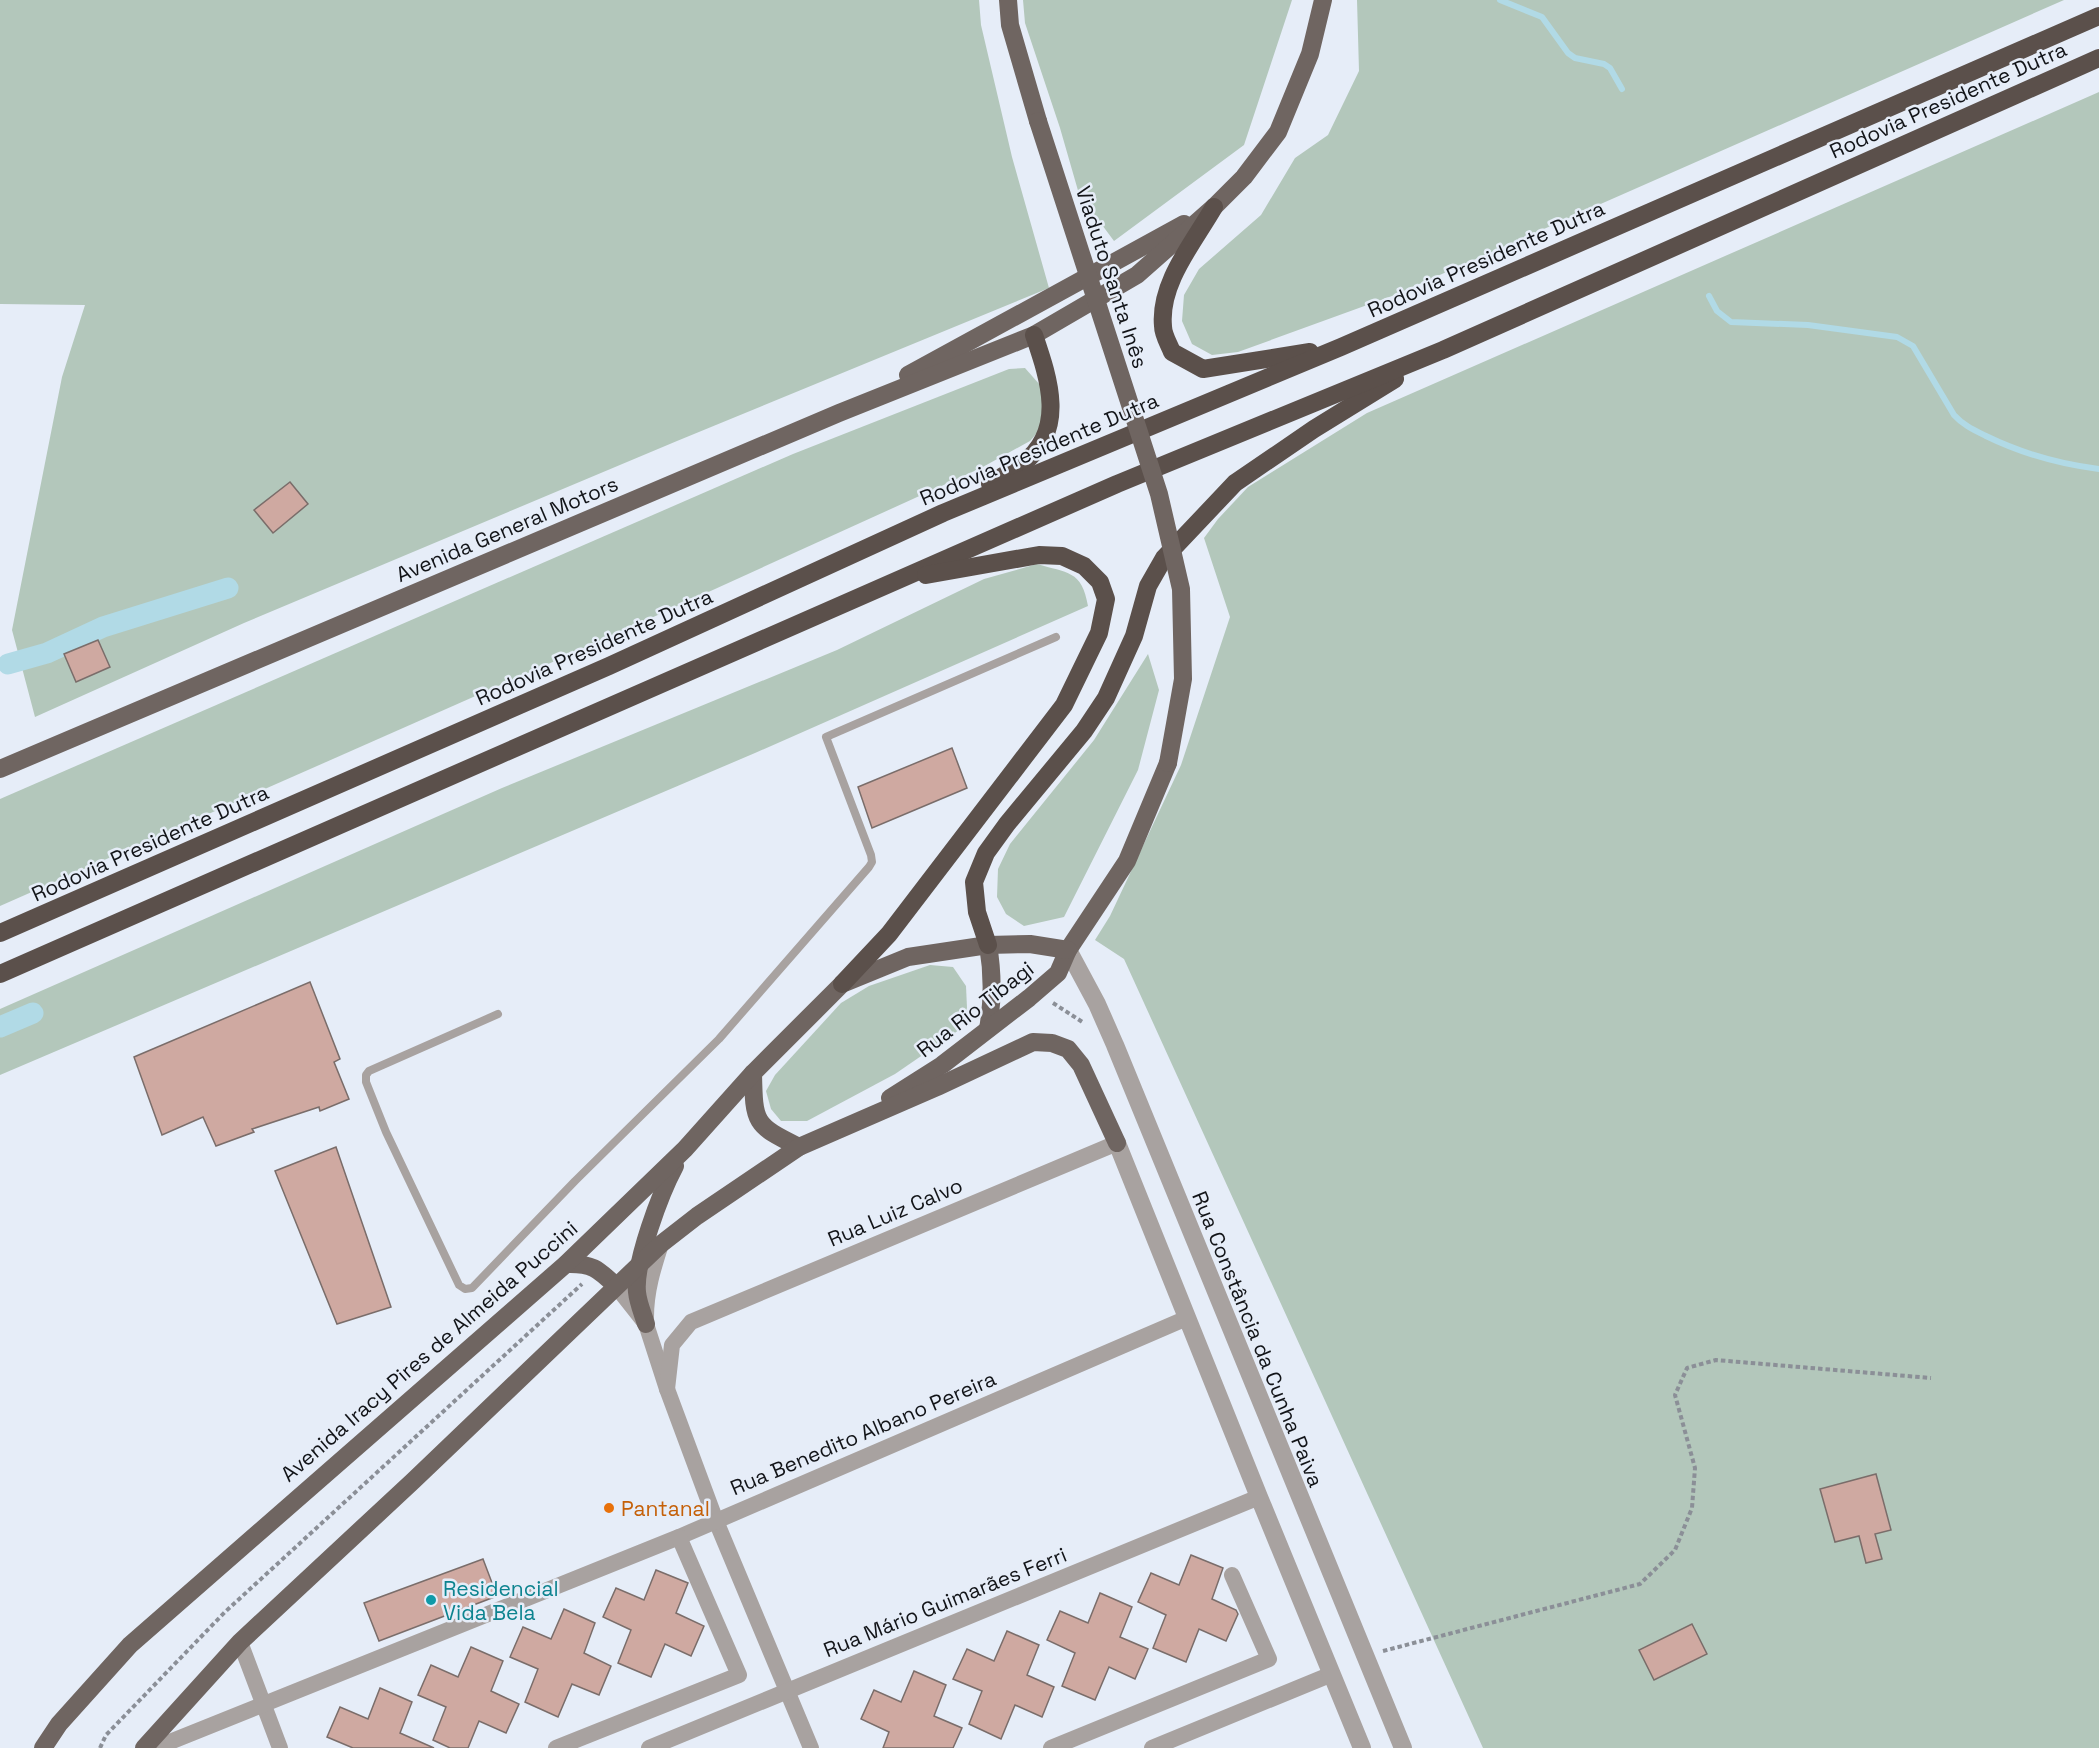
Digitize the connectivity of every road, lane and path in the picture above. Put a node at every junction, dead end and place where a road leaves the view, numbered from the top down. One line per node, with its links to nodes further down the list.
1 (1008, 0): 14 (main road, Viaduto Santa Inês, bridge)
2 (1323, 0): 5 (main road)
3 (2099, 16): 8 (highway, Rodovia Presidente Dutra)
4 (2099, 58): 9 (highway, Rodovia Presidente Dutra)
5 (1214, 207): 6 (main road); 7 (main road, Avenida General Motors); 8 (highway)
6 (1056, 294): 7 (main road); 10 (main road)
7 (1034, 335): 10 (main road, Avenida General Motors); 11 (highway)
8 (1341, 347): 11 (highway, Rodovia Presidente Dutra)
9 (1443, 350): 12 (highway, Rodovia Presidente Dutra); 17 (highway)
10 (839, 413): 15 (main road, Avenida General Motors)
11 (943, 513): 16 (highway, Rodovia Presidente Dutra)
12 (900, 579): 19 (highway, Rodovia Presidente Dutra); 20 (highway)
13 (1056, 637): 21 (lane)
14 (1168, 763): 18 (main road, Rua Rio Tibagi)
15 (0, 769)
16 (0, 933)
17 (988, 945): 18 (main road); 20 (main road); 22 (main road)
18 (1068, 950): 22 (main road, Rua Rio Tibagi); 42 (street, Rua Constância da Cunha Paiva)
19 (0, 974)
20 (842, 984): 23 (main road, Avenida Iracy Pires de Almeida Puccini)
21 (498, 1014)
22 (988, 1029): 24 (main road, Rua Rio Tibagi)
23 (753, 1073): 26 (main road); 27 (main road, Avenida Iracy Pires de Almeida Puccini)
24 (840, 1129): 25 (main road); 26 (main road)
25 (1117, 1143): 33 (street); 36 (street, Rua Luiz Calvo)
26 (799, 1147): 28 (main road)
27 (685, 1149): 29 (main road, Avenida Iracy Pires de Almeida Puccini); 30 (main road)
28 (661, 1244): 30 (main road); 34 (street)
29 (566, 1264): 31 (main road); 46 (main road, Avenida Iracy Pires de Almeida Puccini)
30 (639, 1264): 32 (main road); 34 (main road)
31 (598, 1269): 32 (main road); 47 (path)
32 (616, 1286): 34 (street); 41 (main road)
33 (1187, 1318): 37 (street); 38 (street, Rua Benedito Albano Pereira)
34 (646, 1324): 36 (street)
35 (1931, 1378): 42 (path)
36 (667, 1389): 38 (street)
37 (1259, 1497): 43 (street); 44 (street, Rua Mário Guimarães Ferri)
38 (716, 1521): 39 (street, Rua Benedito Albano Pereira); 44 (street)
39 (679, 1537): 45 (street, Rua Benedito Albano Pereira); 51 (street)
40 (1232, 1575): 54 (street)
41 (240, 1642): 45 (street); 48 (main road)
42 (1364, 1656): 57 (street, Rua Constância da Cunha Paiva)
43 (1332, 1674): 55 (street); 56 (street)
44 (787, 1691): 52 (street, Rua Mário Guimarães Ferri); 53 (street)
45 (263, 1706): 49 (street, Rua Benedito Albano Pereira); 50 (street)
46 (43, 1748)
47 (100, 1748)
48 (144, 1748)
49 (155, 1748)
50 (280, 1748)
51 (556, 1748)
52 (649, 1748)
53 (811, 1748)
54 (1051, 1748)
55 (1152, 1748)
56 (1362, 1748)
57 (1403, 1748)

